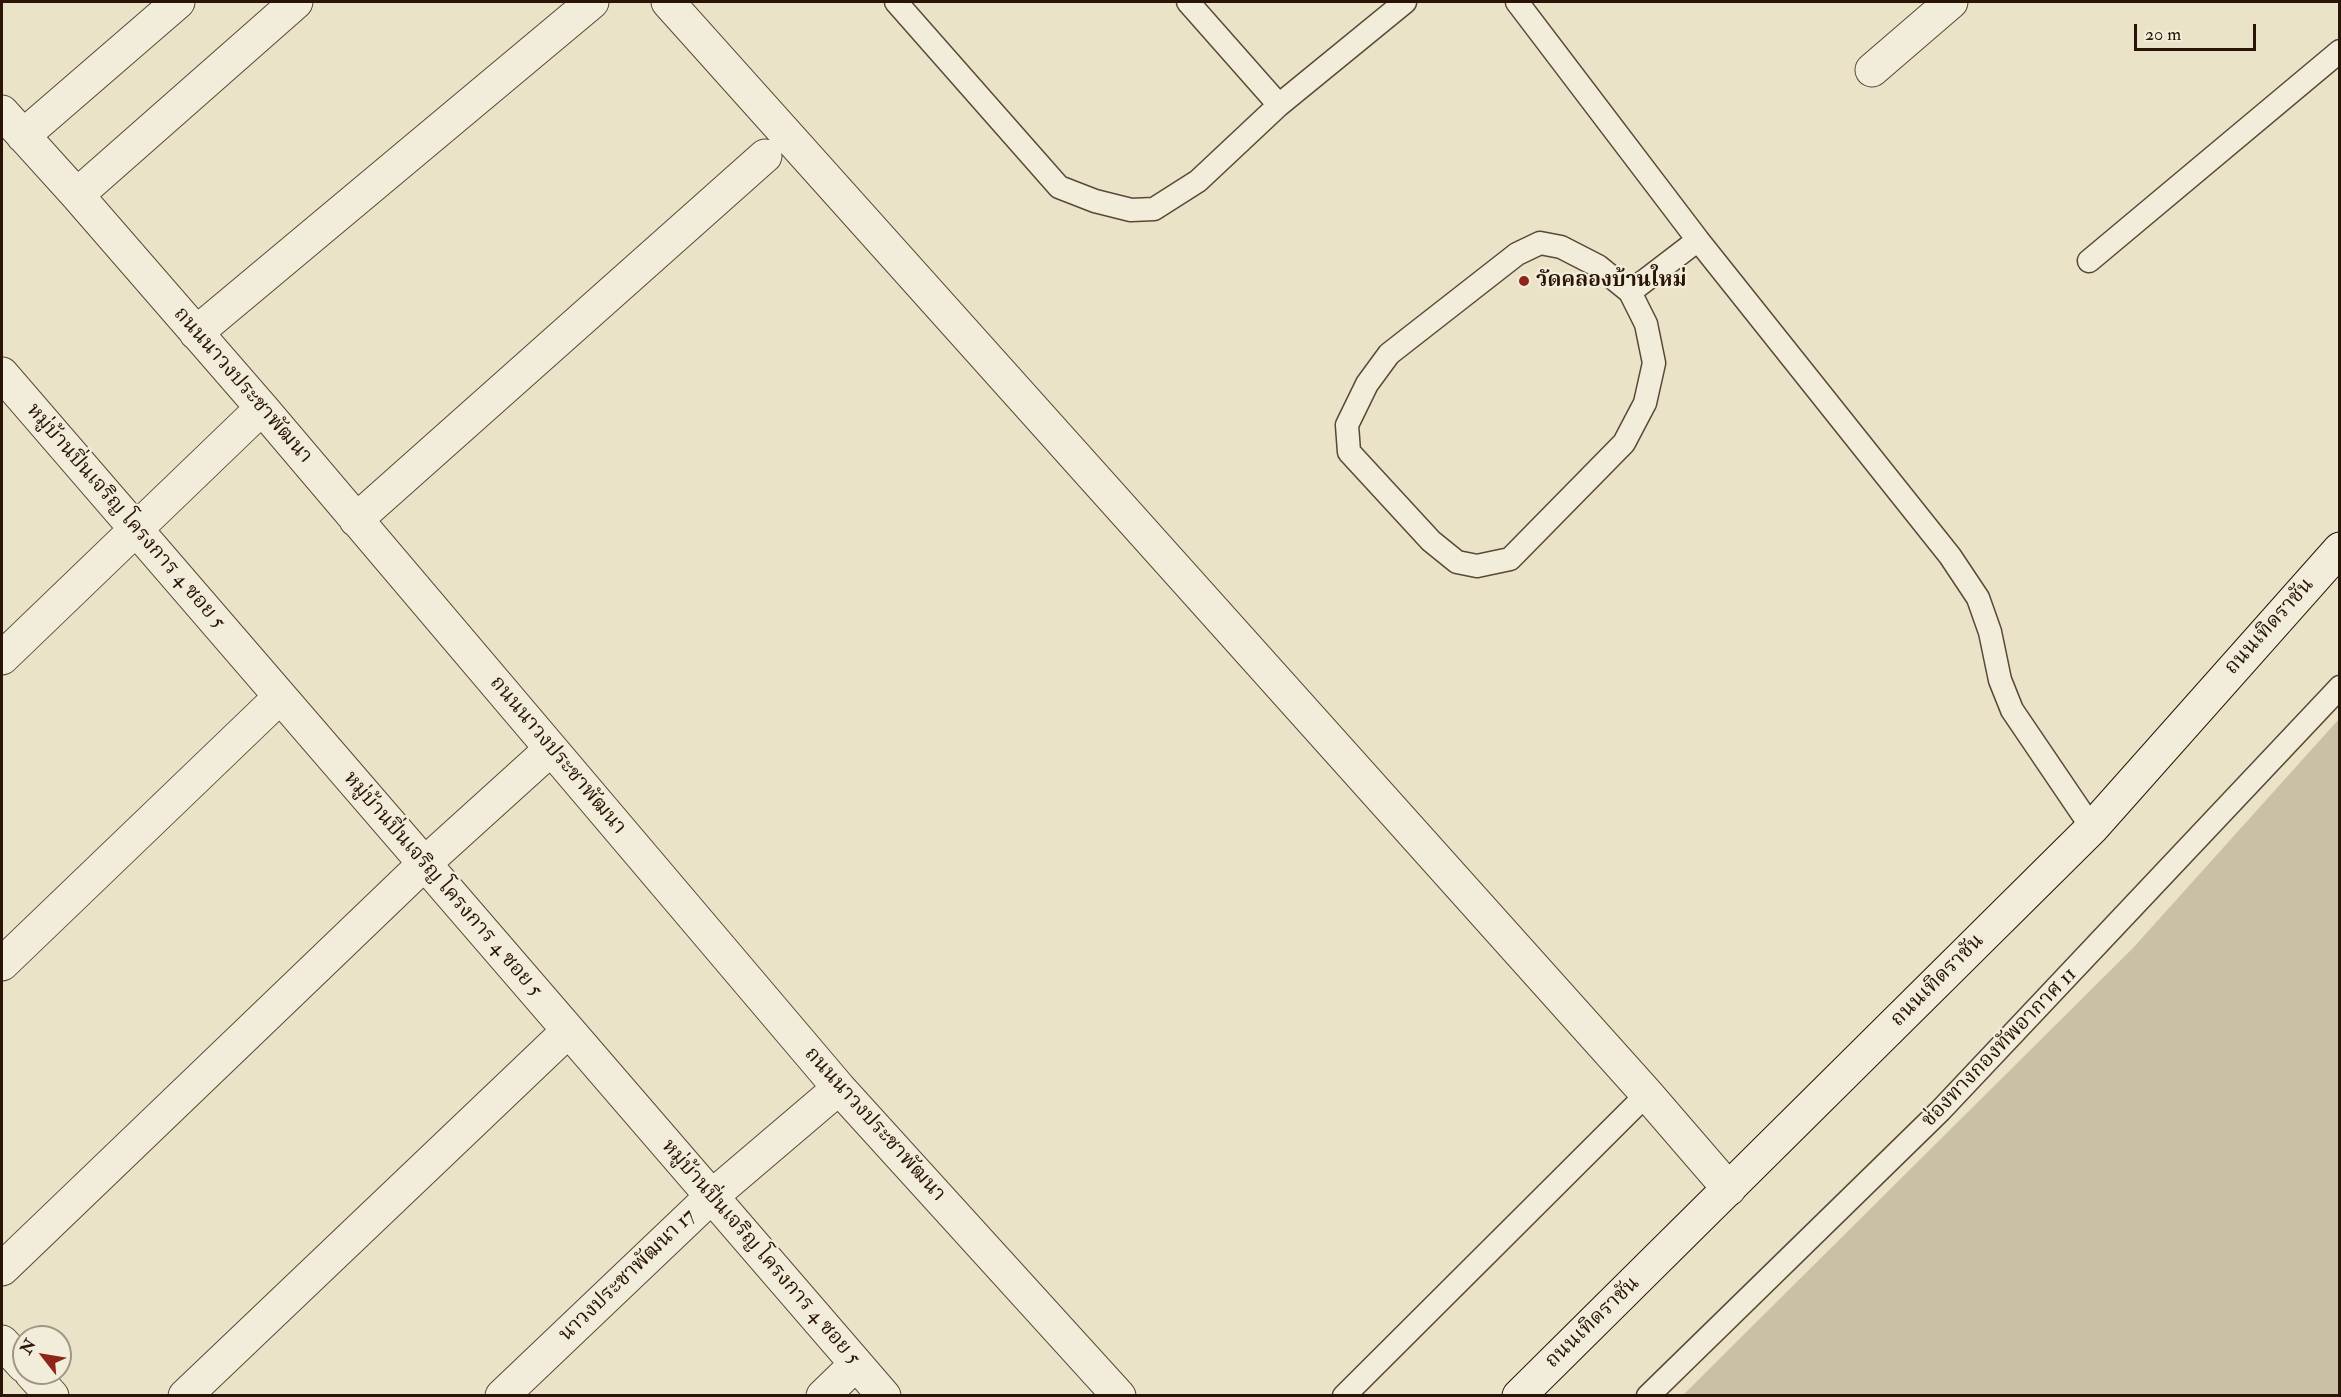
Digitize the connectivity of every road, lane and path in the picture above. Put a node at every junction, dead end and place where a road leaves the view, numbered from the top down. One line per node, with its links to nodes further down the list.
1 (178, 2): 14 (street)
2 (296, 2): 16 (street)
3 (592, 2): 20 (street)
4 (668, 2): 35 (street)
5 (896, 2): 12 (lane)
6 (1188, 2): 12 (lane)
7 (1405, 2): 12 (lane)
8 (1517, 2): 17 (lane)
9 (1951, 2): 11 (street)
10 (2340, 51): 18 (lane)
11 (1872, 70)
12 (1279, 105)
13 (2, 112): 14 (street, ถนนนาวงประชาพัฒนา)
14 (23, 136): 16 (street, ถนนนาวงประชาพัฒนา)
15 (765, 156): 23 (street)
16 (77, 195): 20 (street, ถนนนาวงประชาพัฒนา)
17 (1698, 240): 19 (lane); 30 (lane)
18 (2089, 261)
19 (1630, 292): 19 (lane)
20 (196, 333): 22 (street, ถนนนาวงประชาพัฒนา)
21 (2, 374): 24 (street, หมู่บ้านปิ่นเจริญ โครงการ 4 ซอย 5)
22 (262, 408): 23 (street, ถนนนาวงประชาพัฒนา); 24 (street)
23 (356, 520): 29 (street, ถนนนาวงประชาพัฒนา)
24 (135, 530): 26 (street); 28 (street, หมู่บ้านปิ่นเจริญ โครงการ 4 ซอย 5)
25 (2340, 549): 30 (street, ถนนเทิดราชัน)
26 (2, 658)
27 (2340, 687): 47 (lane, ช่องทางกองทัพอากาศ 11)
28 (280, 697): 31 (street, หมู่บ้านปิ่นเจริญ โครงการ 4 ซอย 5); 32 (street)
29 (551, 749): 31 (street); 34 (street, ถนนนาวงประชาพัฒนา)
30 (2092, 828): 36 (street, ถนนเทิดราชัน)
31 (424, 864): 33 (street, หมู่บ้านปิ่นเจริญ โครงการ 4 ซอย 5); 38 (street)
32 (2, 964)
33 (568, 1031): 37 (street, หมู่บ้านปิ่นเจริญ โครงการ 4 ซอย 5); 40 (street)
34 (839, 1089): 37 (street, นาวงประชาพัฒนา 17); 44 (street, ถนนนาวงประชาพัฒนา)
35 (1647, 1094): 36 (street); 45 (lane)
36 (1729, 1189): 46 (street, ถนนเทิดราชัน)
37 (711, 1197): 39 (street, หมู่บ้านปิ่นเจริญ โครงการ 4 ซอย 5); 41 (street, นาวงประชาพัฒนา 17)
38 (2, 1269)
39 (856, 1364): 42 (street); 43 (street, หมู่บ้านปิ่นเจริญ โครงการ 4 ซอย 5)
40 (185, 1395)
41 (502, 1395)
42 (823, 1395)
43 (884, 1395)
44 (1119, 1395)
45 (1344, 1395)
46 (1518, 1395)
47 (1648, 1395)

